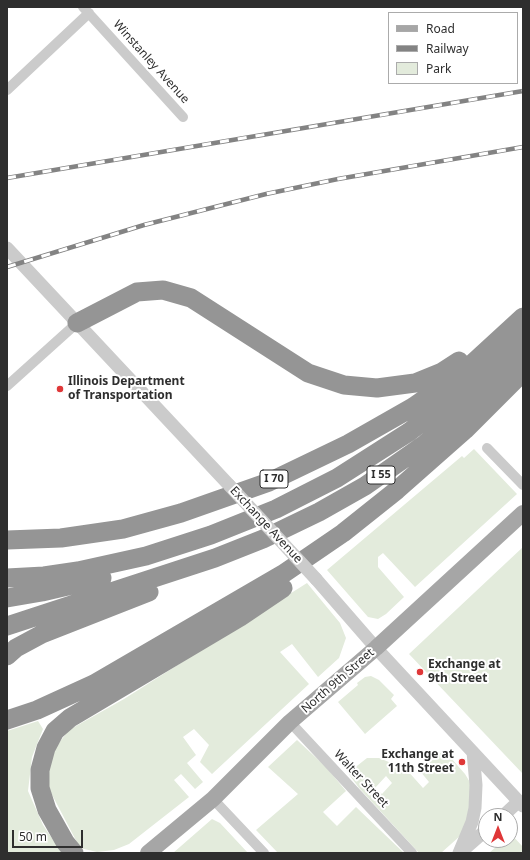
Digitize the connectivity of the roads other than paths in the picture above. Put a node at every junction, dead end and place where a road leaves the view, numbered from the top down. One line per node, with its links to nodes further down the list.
1 (86, 10): 2 (street); 3 (street, Winstanley Avenue)
2 (7, 90)
3 (183, 117)
4 (7, 248): 6 (street, Exchange Avenue)
5 (523, 317): 7 (highway, I 70)
6 (77, 323): 7 (highway); 10 (street); 21 (street, Exchange Avenue, bridge)
7 (514, 334): 14 (highway, I 55); 16 (highway, I 70)
8 (523, 356): 17 (highway, I 55)
9 (523, 372): 12 (highway)
10 (7, 386)
11 (487, 448): 13 (street)
12 (427, 465): 23 (highway); 31 (highway)
13 (523, 485)
14 (276, 509): 18 (highway, I 55); 19 (highway)
15 (523, 513): 21 (main road, North 9th Street)
16 (7, 540)
17 (215, 558): 20 (highway, I 55); 22 (highway)
18 (7, 578)
19 (7, 598)
20 (7, 626)
21 (376, 648): 24 (main road, North 9th Street); 25 (street, Exchange Avenue)
22 (7, 656)
23 (7, 720)
24 (290, 722): 26 (main road, North 9th Street); 33 (street, Walter Street)
25 (473, 752): 27 (street, Exchange Avenue); 34 (street)
26 (213, 799): 30 (main road, North 9th Street); 32 (street)
27 (522, 802): 28 (street)
28 (513, 808)
29 (478, 837): 34 (street)
30 (145, 852)
31 (74, 853)
32 (264, 853)
33 (412, 853)
34 (459, 853)

